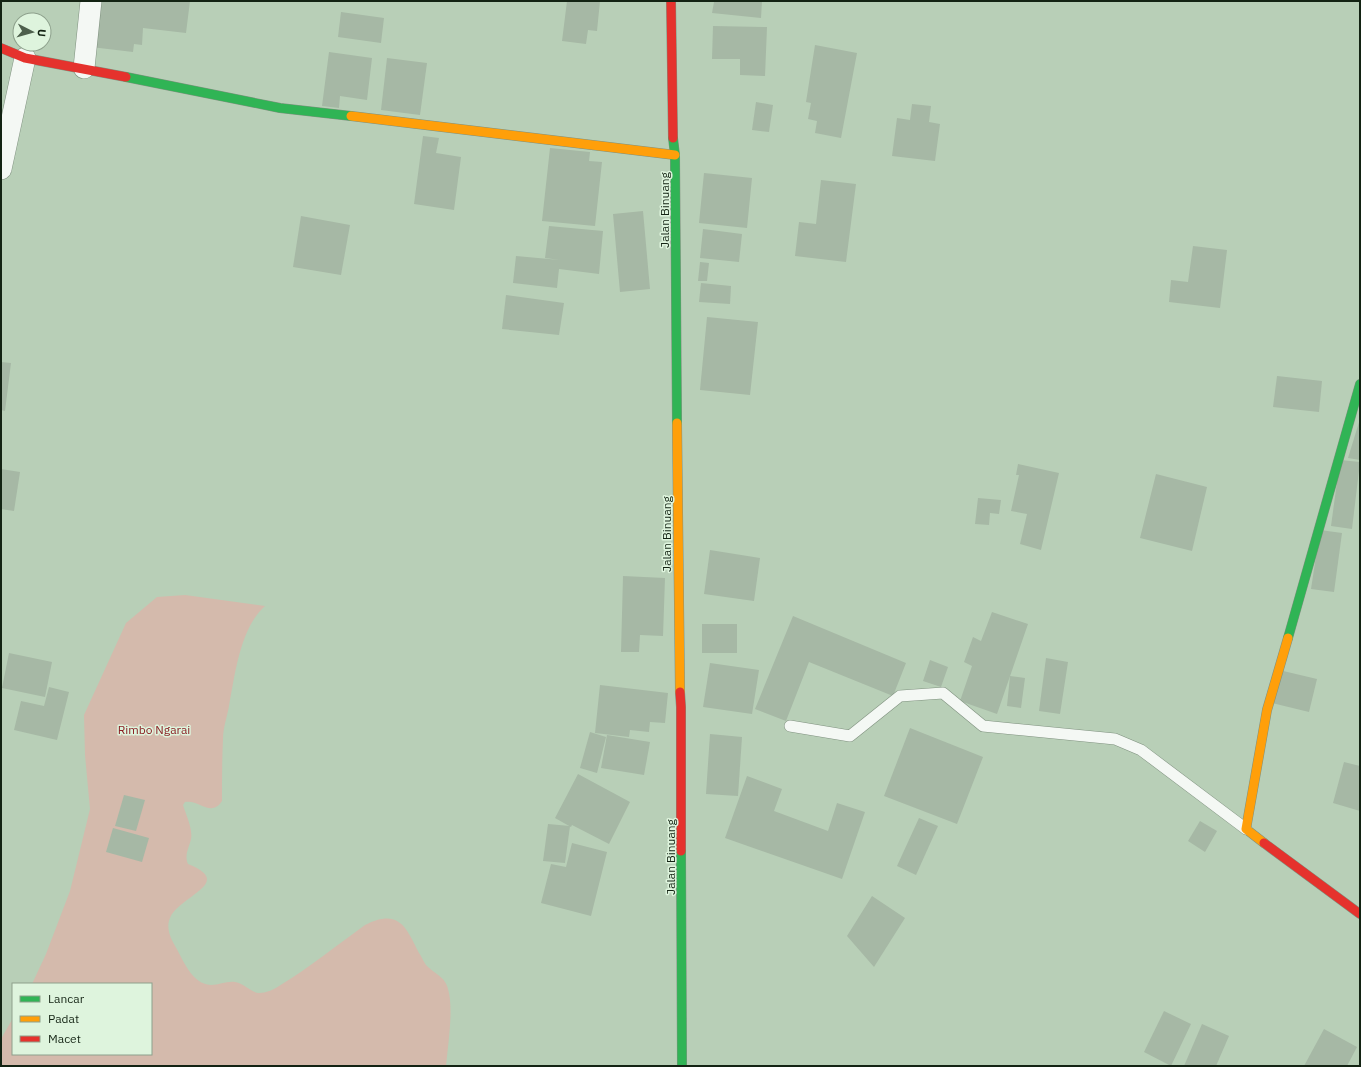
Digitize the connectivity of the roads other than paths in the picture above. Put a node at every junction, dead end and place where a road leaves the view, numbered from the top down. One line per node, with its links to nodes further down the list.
1 (91, 1): 5 (street)
2 (671, 1): 6 (street, Jalan Binuang)
3 (1, 48): 4 (street)
4 (25, 58): 5 (street); 7 (street)
5 (84, 68): 6 (street)
6 (675, 155): 12 (street, Jalan Binuang)
7 (1, 169)
8 (1360, 384): 10 (street)
9 (790, 726): 10 (lane)
10 (1246, 829): 11 (street)
11 (1360, 914)
12 (682, 1066)

